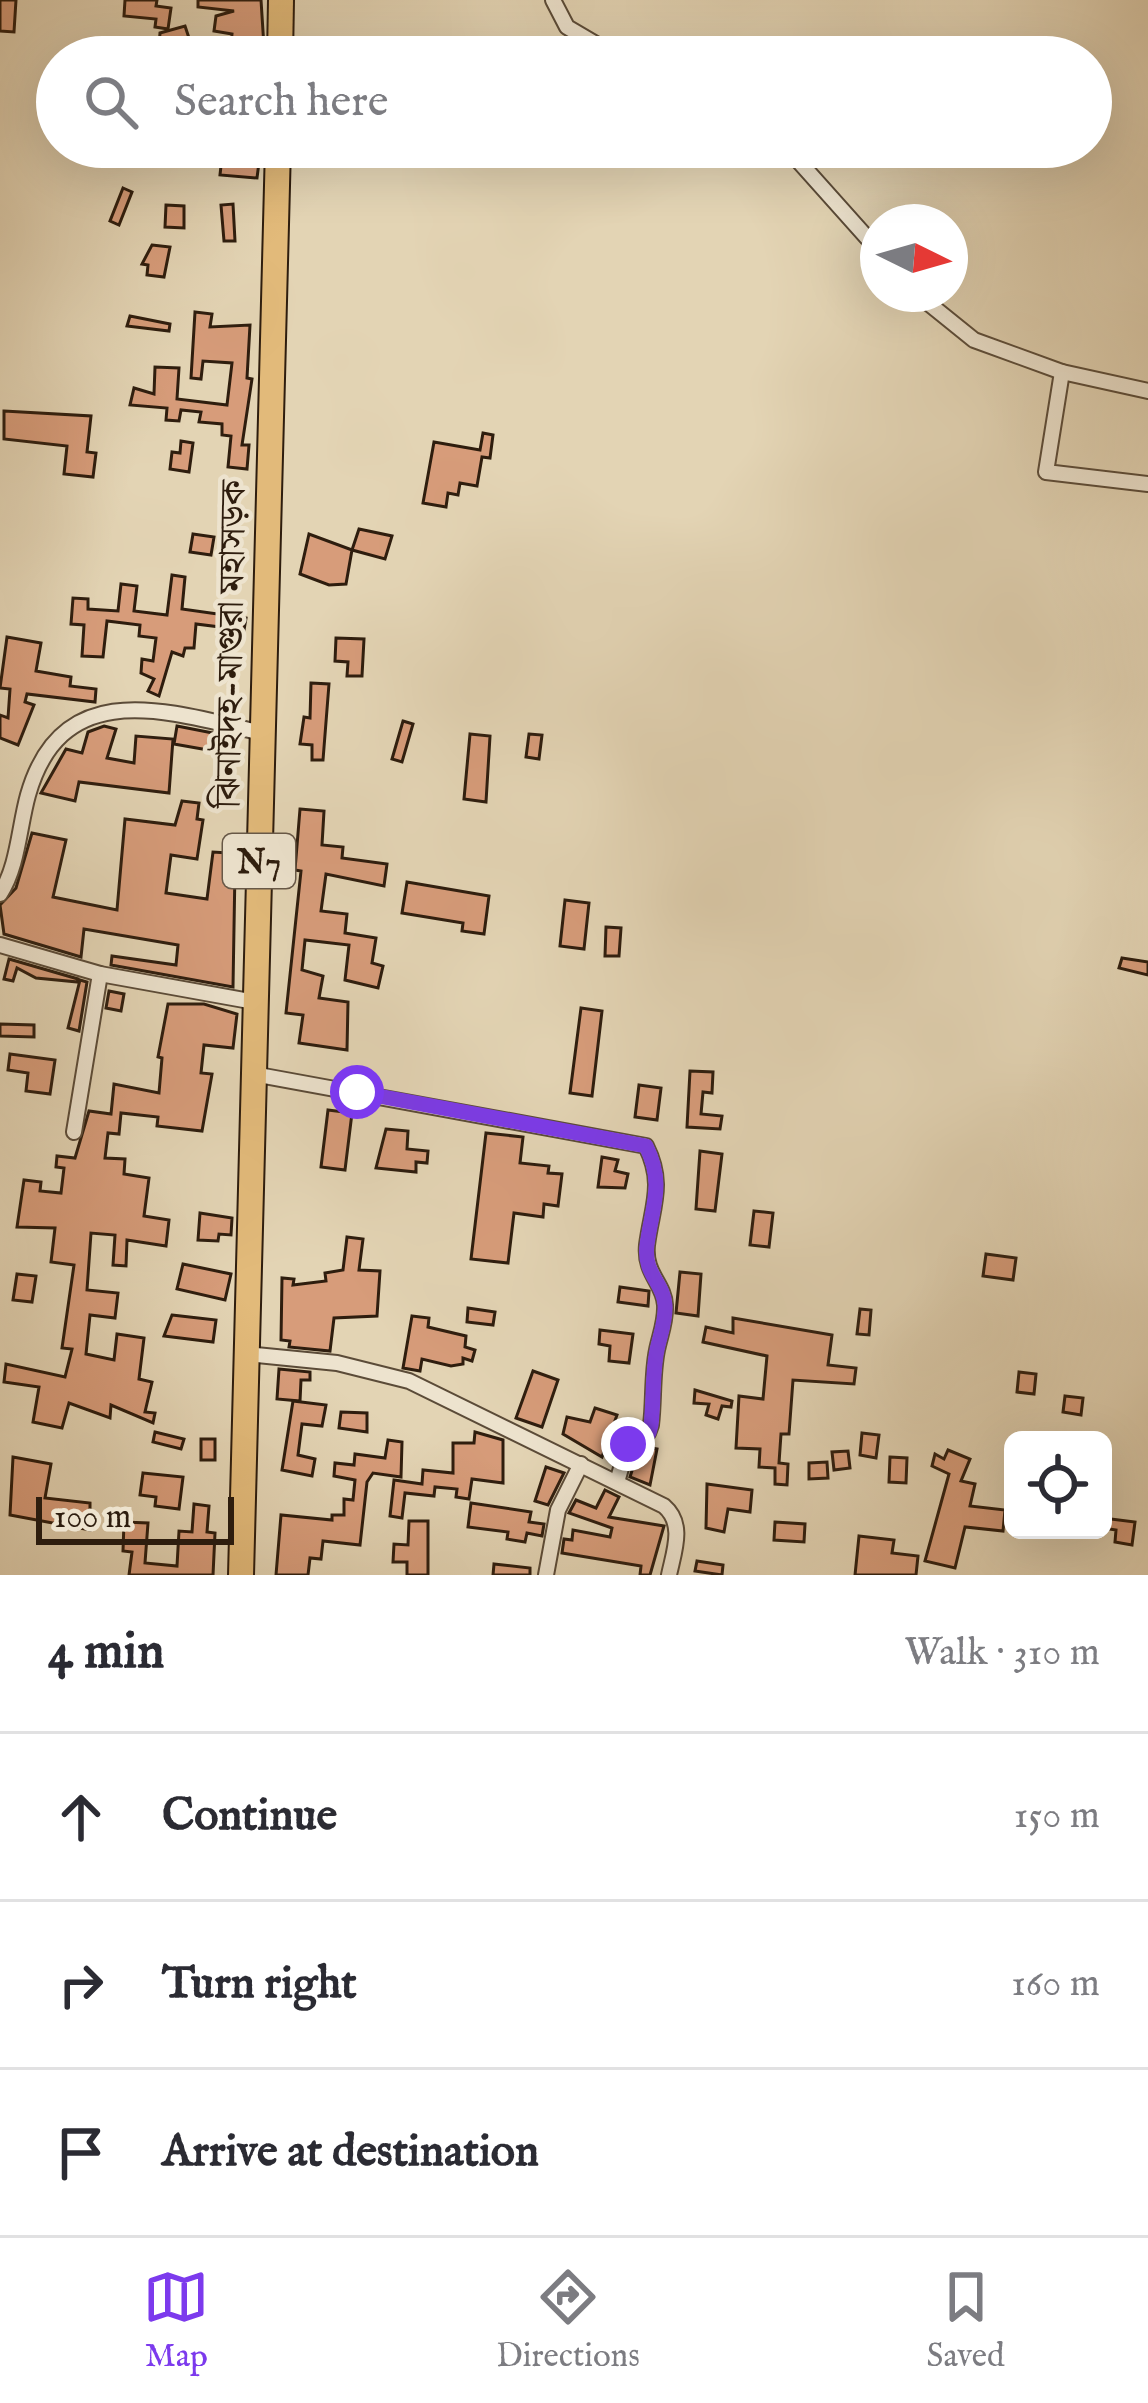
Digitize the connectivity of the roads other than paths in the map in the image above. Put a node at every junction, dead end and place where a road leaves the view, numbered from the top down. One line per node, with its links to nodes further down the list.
1 (281, 0): 3 (highway)
2 (553, 0): 4 (street)
3 (280, 36)
4 (582, 36)
5 (277, 168): 12 (highway, ঝিনাইদহ-মাগুরা মহাসড়ক / N7)
6 (805, 168): 7 (street)
7 (860, 230)
8 (939, 312): 9 (street)
9 (1062, 372): 10 (street); 11 (street)
10 (1148, 391)
11 (1148, 484)
12 (262, 733): 13 (street); 16 (highway, ঝিনাইদহ-মাগুরা মহাসড়ক / N7)
13 (0, 894)
14 (0, 948): 15 (street)
15 (100, 974): 16 (street); 18 (street)
16 (255, 1002): 17 (highway, ঝিনাইদহ-মাগুরা মহাসড়ক / N7)
17 (254, 1074): 19 (highway, ঝিনাইদহ-মাগুরা মহাসড়ক / N7); 21 (street)
18 (74, 1132)
19 (246, 1354): 20 (street); 22 (highway, ঝিনাইদহ-মাগুরা মহাসড়ক / N7)
20 (581, 1464): 21 (street); 23 (street)
21 (616, 1482): 24 (street)
22 (241, 1575)
23 (546, 1575)
24 (669, 1575)

